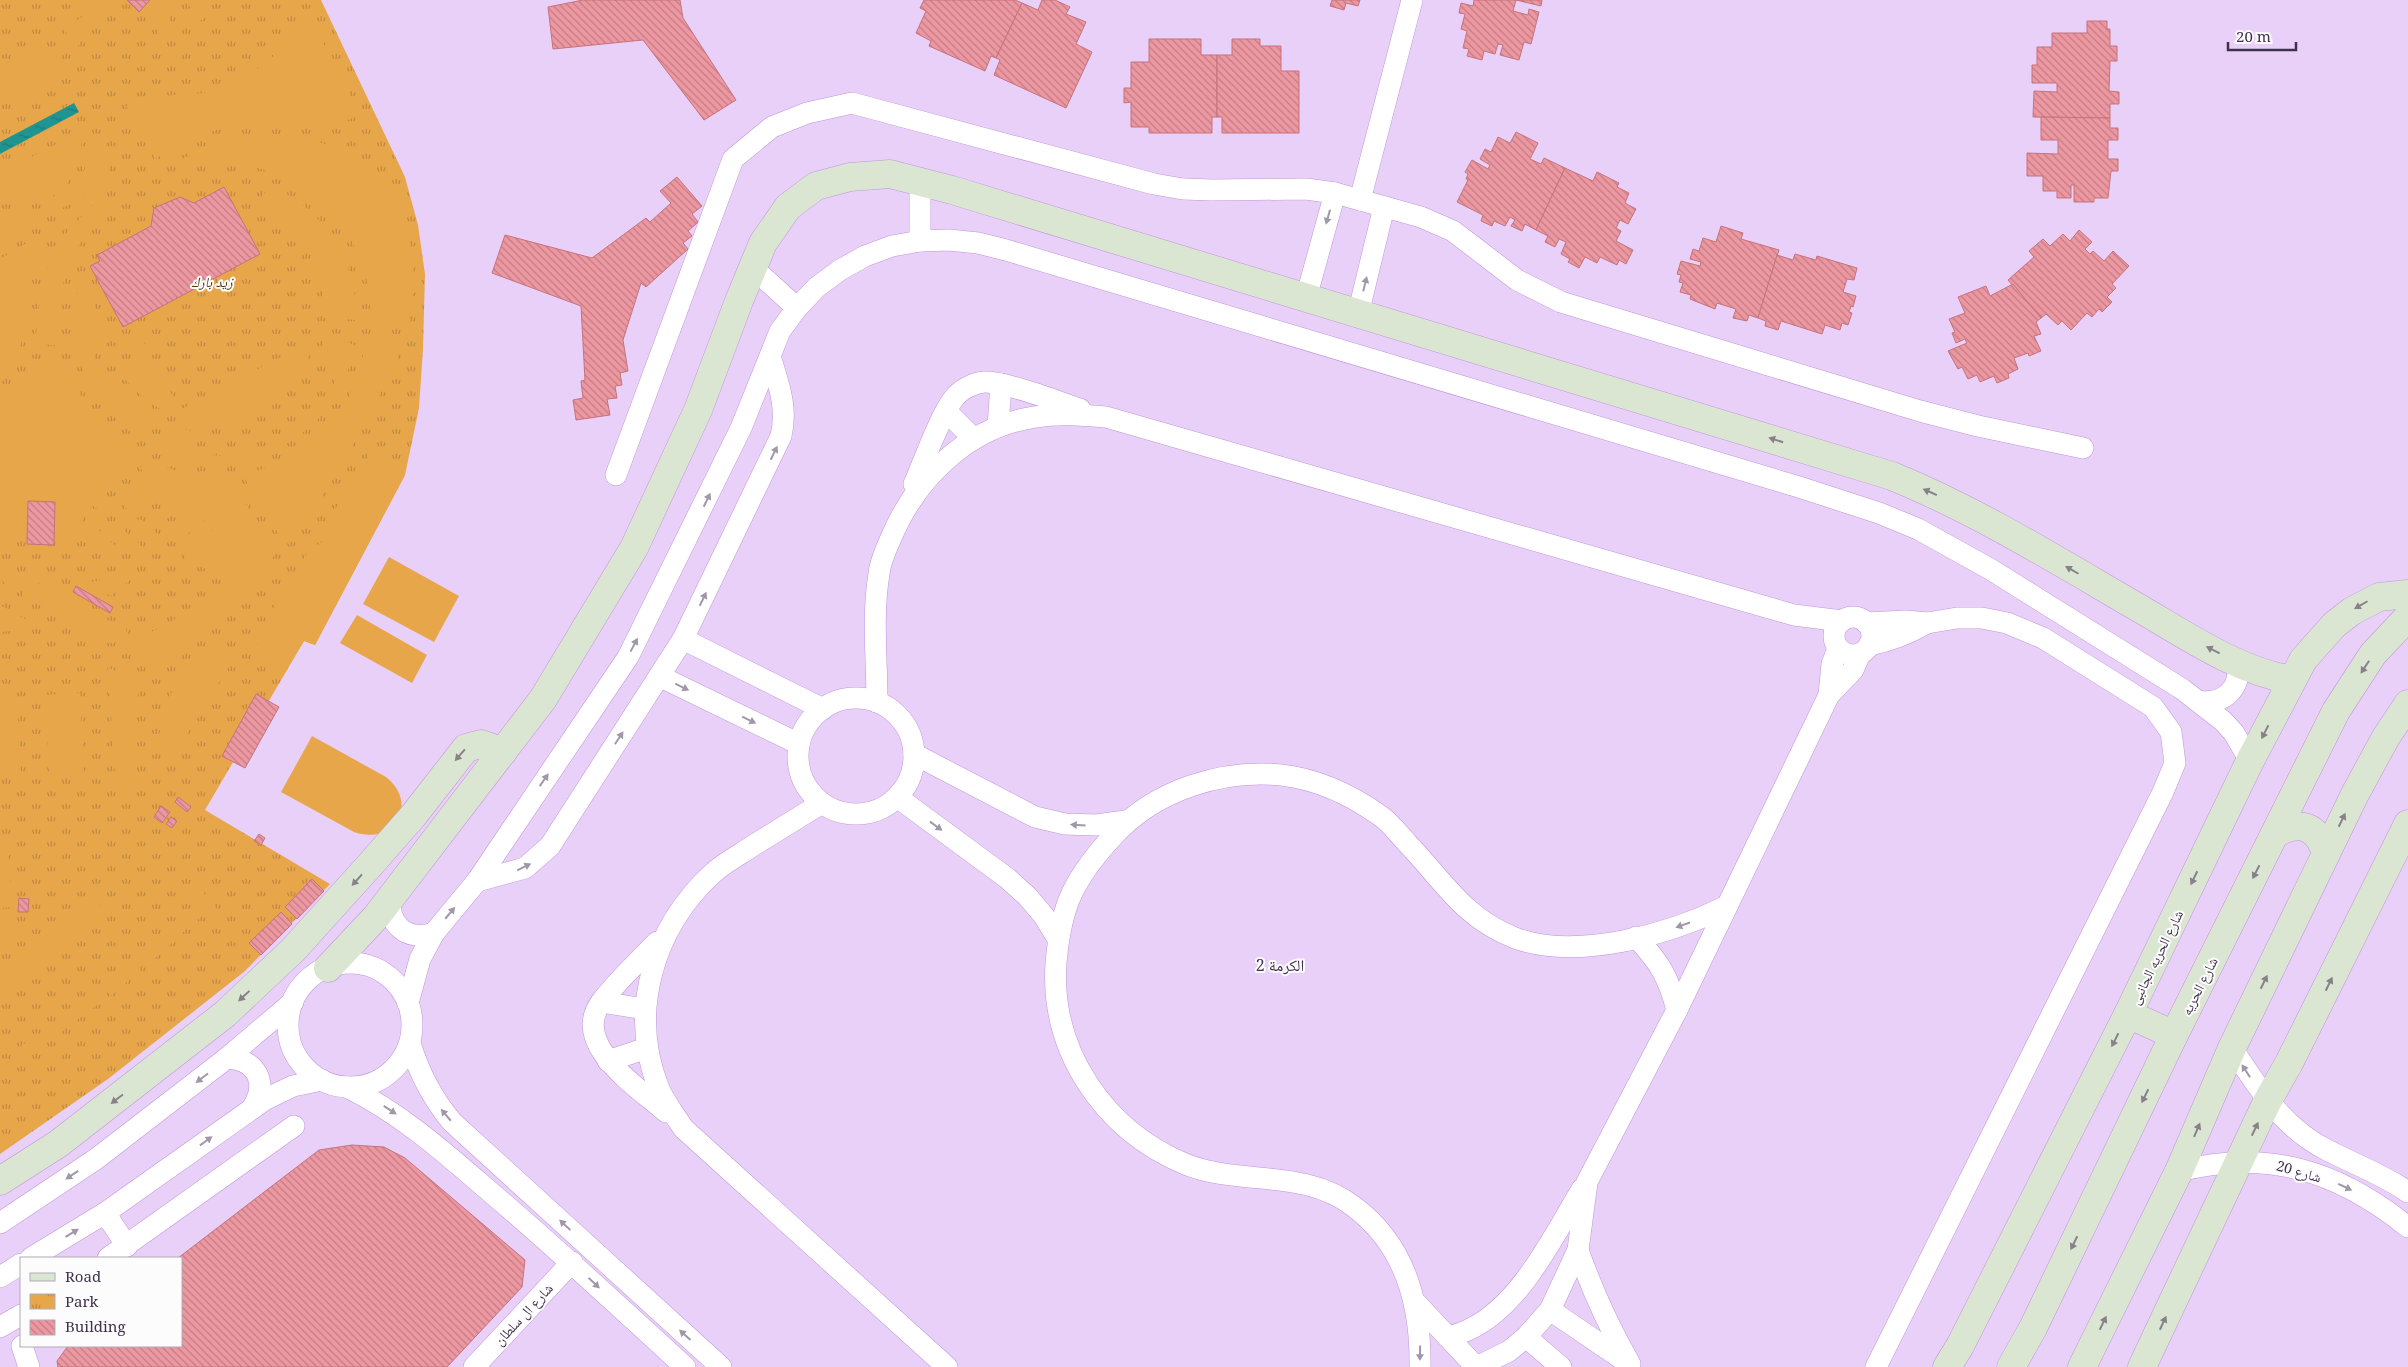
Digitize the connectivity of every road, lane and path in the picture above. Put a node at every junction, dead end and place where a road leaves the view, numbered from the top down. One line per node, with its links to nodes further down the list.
1 (1412, 0): 4 (street)
2 (920, 182): 6 (street); 7 (street); 8 (street)
3 (1335, 193): 4 (street); 8 (street, one-way to 8); 18 (street)
4 (1360, 200): 5 (street)
5 (1384, 207): 10 (street, one-way to 5); 17 (street)
6 (920, 241): 9 (street); 31 (street)
7 (753, 268): 9 (street); 36 (street)
8 (1306, 298): 10 (street)
9 (796, 308): 11 (street)
10 (1358, 314): 27 (street, one-way to 10)
11 (770, 356): 25 (street, one-way to 11); 45 (street, one-way to 11)
12 (1001, 384): 13 (street); 14 (street); 15 (street)
13 (946, 412): 16 (street); 19 (street)
14 (1106, 417): 15 (street); 24 (street)
15 (998, 428): 16 (street)
16 (974, 439): 19 (street)
17 (2084, 448)
18 (616, 474)
19 (902, 512): 32 (street)
20 (2408, 594): 29 (street, شارع الحريه الجانبى, one-way to 29)
21 (2408, 617): 43 (street, شارع الحريه, one-way to 43)
22 (1866, 623): 23 (street); 24 (street); 26 (street)
23 (1927, 623): 26 (street); 109 (street)
24 (1838, 636): 26 (street); 30 (street)
25 (683, 639): 28 (street); 34 (street)
26 (1865, 649): 30 (street)
27 (2238, 663): 29 (street); 31 (street)
28 (660, 676): 35 (street, one-way to 35); 45 (street, one-way to 28)
29 (2291, 680): 38 (street, شارع الحريه الجانبى, one-way to 38)
30 (1829, 695): 47 (street)
31 (2198, 701): 38 (street)
32 (877, 702): 34 (street); 37 (street)
33 (2408, 704): 44 (street, one-way to 33)
34 (822, 709): 35 (street)
35 (799, 744): 40 (street)
36 (503, 752): 46 (street); 75 (street, one-way to 75)
37 (914, 754): 39 (street); 41 (street, one-way to 37)
38 (2250, 761): 58 (street, شارع الحريه الجانبى, one-way to 58)
39 (897, 798): 40 (street); 51 (street, one-way to 51)
40 (822, 803): 48 (street)
41 (1126, 821): 50 (street); 51 (street)
42 (2407, 829): 67 (street, one-way to 42)
43 (2276, 834): 44 (street); 59 (street, شارع الحريه, one-way to 59)
44 (2326, 854): 62 (street, one-way to 44)
45 (477, 881): 49 (street, one-way to 45)
46 (391, 896): 49 (street); 52 (street)
47 (1727, 906): 50 (street, one-way to 50); 57 (street)
48 (670, 928): 54 (street); 56 (street)
49 (434, 933): 55 (street)
50 (1636, 937): 57 (street)
51 (1058, 939): 91 (street)
52 (328, 968): 53 (street); 55 (street)
53 (293, 1002): 63 (street); 65 (street)
54 (601, 1002): 56 (street); 64 (street)
55 (408, 1003): 60 (street)
56 (644, 1009): 61 (street)
57 (1677, 1010): 76 (street)
58 (2128, 1014): 59 (street); 110 (street, شارع الحريه الجانبى, one-way to 110)
59 (2174, 1035): 100 (street, شارع الحريه, one-way to 100)
60 (410, 1043): 66 (street); 90 (street, one-way to 60)
61 (647, 1048): 64 (street); 70 (street)
62 (2232, 1048): 67 (street, شارع 20, one-way to 62); 73 (street, one-way to 62)
63 (228, 1058): 68 (street); 79 (street, one-way to 79)
64 (608, 1061): 70 (street)
65 (322, 1080): 66 (street); 68 (street)
66 (347, 1087): 85 (street, one-way to 85)
67 (2267, 1102): 71 (street, شارع 20); 72 (street, one-way to 67)
68 (253, 1107): 78 (street, one-way to 68)
69 (294, 1126): 81 (street)
70 (684, 1128): 106 (street)
71 (2326, 1150): 74 (street); 77 (street, شارع 20)
72 (2240, 1161): 73 (street, شارع 20); 74 (street, شارع 20); 112 (street, one-way to 72)
73 (2179, 1171): 111 (street, one-way to 73)
74 (2314, 1173): 80 (street, شارع 20, one-way to 80)
75 (0, 1181)
76 (1586, 1182): 82 (street); 87 (street)
77 (2408, 1192)
78 (105, 1213): 81 (street); 83 (street, one-way to 78)
79 (0, 1223)
80 (2408, 1226)
81 (127, 1246): 84 (street)
82 (1578, 1250): 89 (street); 99 (street)
83 (32, 1257)
84 (110, 1257)
85 (572, 1262): 92 (street, one-way to 92); 103 (street, شارع ال سلطان)
86 (20, 1265): 88 (street)
87 (1536, 1265): 89 (street); 96 (street)
88 (0, 1277)
89 (1563, 1282): 93 (street)
90 (636, 1292): 92 (street); 105 (street, one-way to 90)
91 (1416, 1303): 96 (street); 107 (street, one-way to 107)
92 (623, 1310): 104 (street)
93 (1550, 1310): 97 (street); 99 (street)
94 (20, 1316): 95 (street)
95 (0, 1327)
96 (1448, 1337): 101 (street)
97 (1526, 1337): 101 (street); 108 (street)
98 (22, 1347): 102 (street)
99 (1632, 1365)
100 (2014, 1365)
101 (1485, 1366)
102 (29, 1367)
103 (474, 1367)
104 (685, 1367)
105 (721, 1367)
106 (947, 1367)
107 (1420, 1367)
108 (1561, 1367)
109 (1876, 1367)
110 (1947, 1367)
111 (2082, 1367)
112 (2142, 1367)

